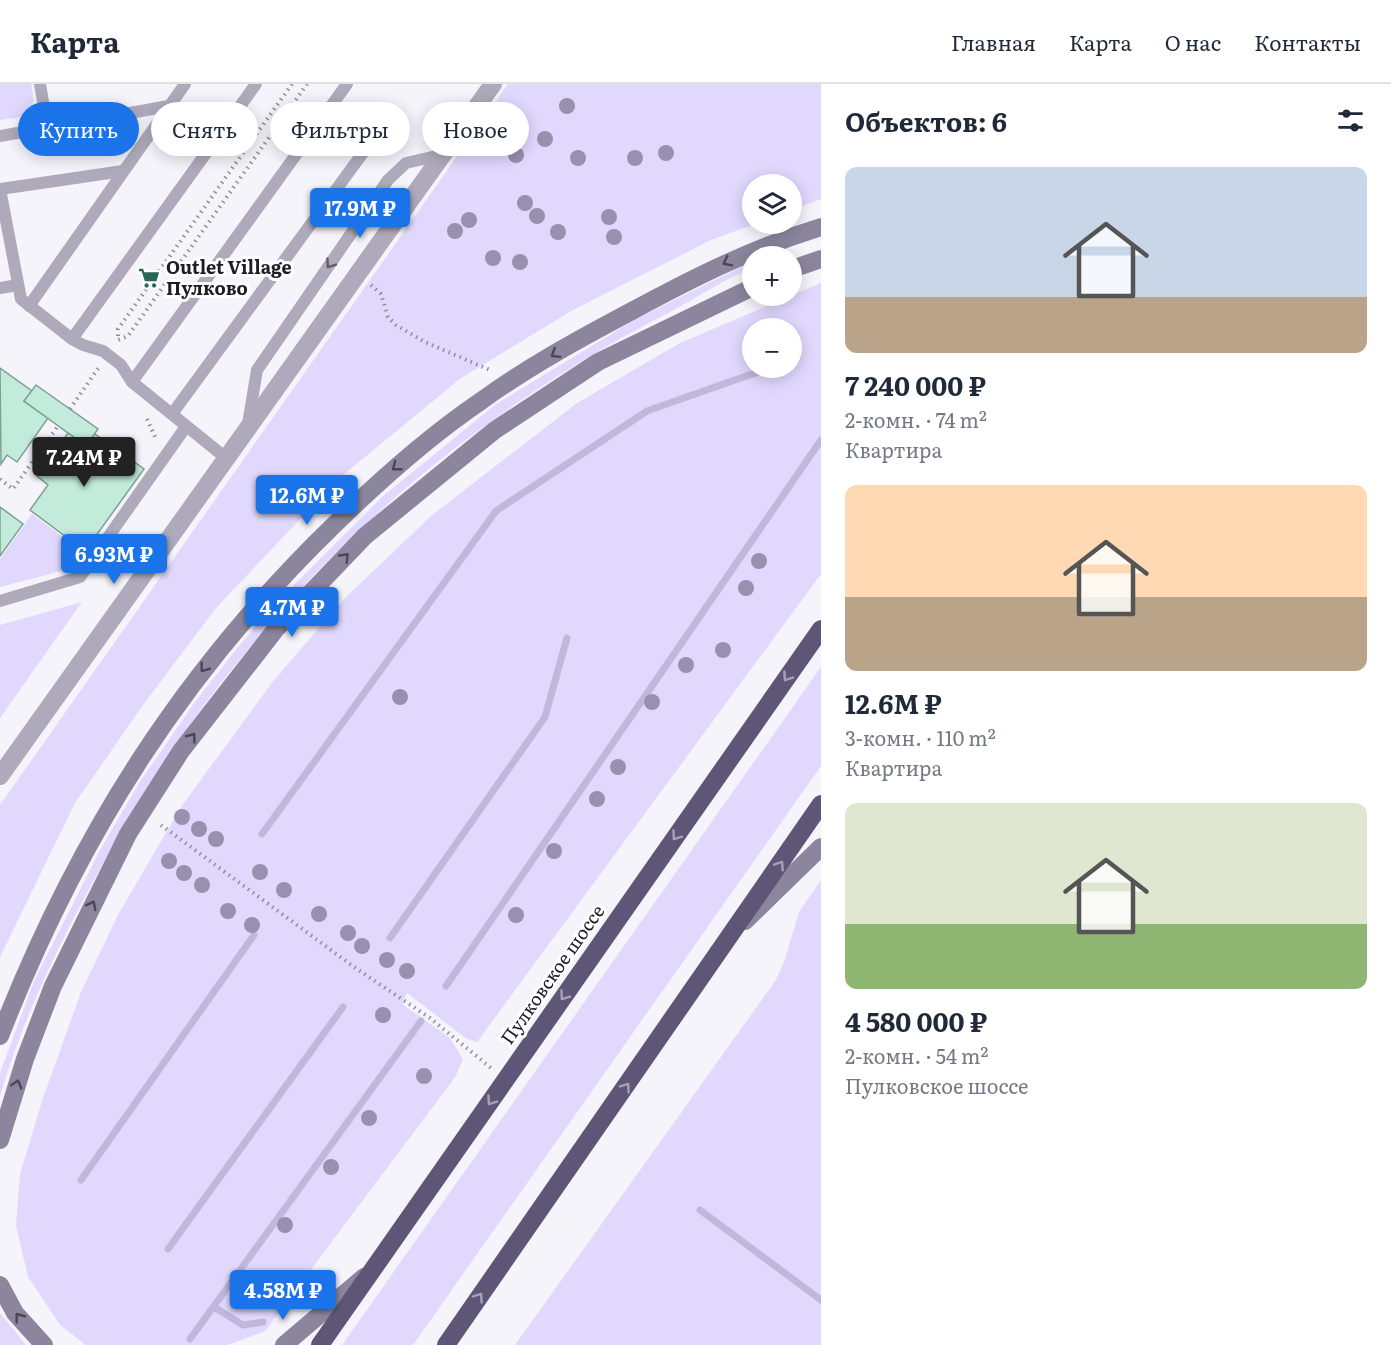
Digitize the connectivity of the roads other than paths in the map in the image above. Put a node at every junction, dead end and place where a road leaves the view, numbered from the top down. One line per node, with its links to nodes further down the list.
1 (40, 84): 6 (lane)
2 (185, 84): 7 (lane)
3 (256, 84): 26 (lane)
4 (348, 84): 8 (lane)
5 (493, 84): 9 (street)
6 (43, 102)
7 (172, 102)
8 (334, 102)
9 (480, 102)
10 (151, 131): 17 (lane)
11 (18, 132): 12 (lane)
12 (0, 136)
13 (295, 156): 27 (lane)
14 (361, 156): 28 (lane)
15 (437, 156): 30 (lane, one-way to 30)
16 (440, 156): 30 (street)
17 (123, 171): 18 (lane); 25 (lane)
18 (0, 189): 22 (lane)
19 (821, 227): 38 (main road, one-way to 38)
20 (821, 259): 21 (main road)
21 (802, 266)
22 (18, 285): 23 (lane); 25 (lane)
23 (0, 288)
24 (742, 292): 39 (main road, one-way to 24)
25 (29, 306): 26 (lane)
26 (72, 339): 27 (lane)
27 (132, 382): 28 (lane)
28 (172, 414): 29 (lane)
29 (185, 428): 31 (lane); 32 (lane)
30 (247, 429): 31 (street)
31 (226, 459): 34 (street)
32 (0, 601)
33 (821, 629): 40 (highway, Пулковское шоссе, one-way to 40)
34 (0, 776)
35 (821, 804): 37 (highway, one-way to 35)
36 (821, 847): 37 (main road)
37 (735, 931): 45 (highway, one-way to 37)
38 (0, 1036)
39 (0, 1140)
40 (372, 1270): 43 (main road); 44 (highway, Пулковское шоссе)
41 (0, 1285): 42 (main road, one-way to 41)
42 (45, 1345)
43 (284, 1345)
44 (320, 1345)
45 (446, 1345)

